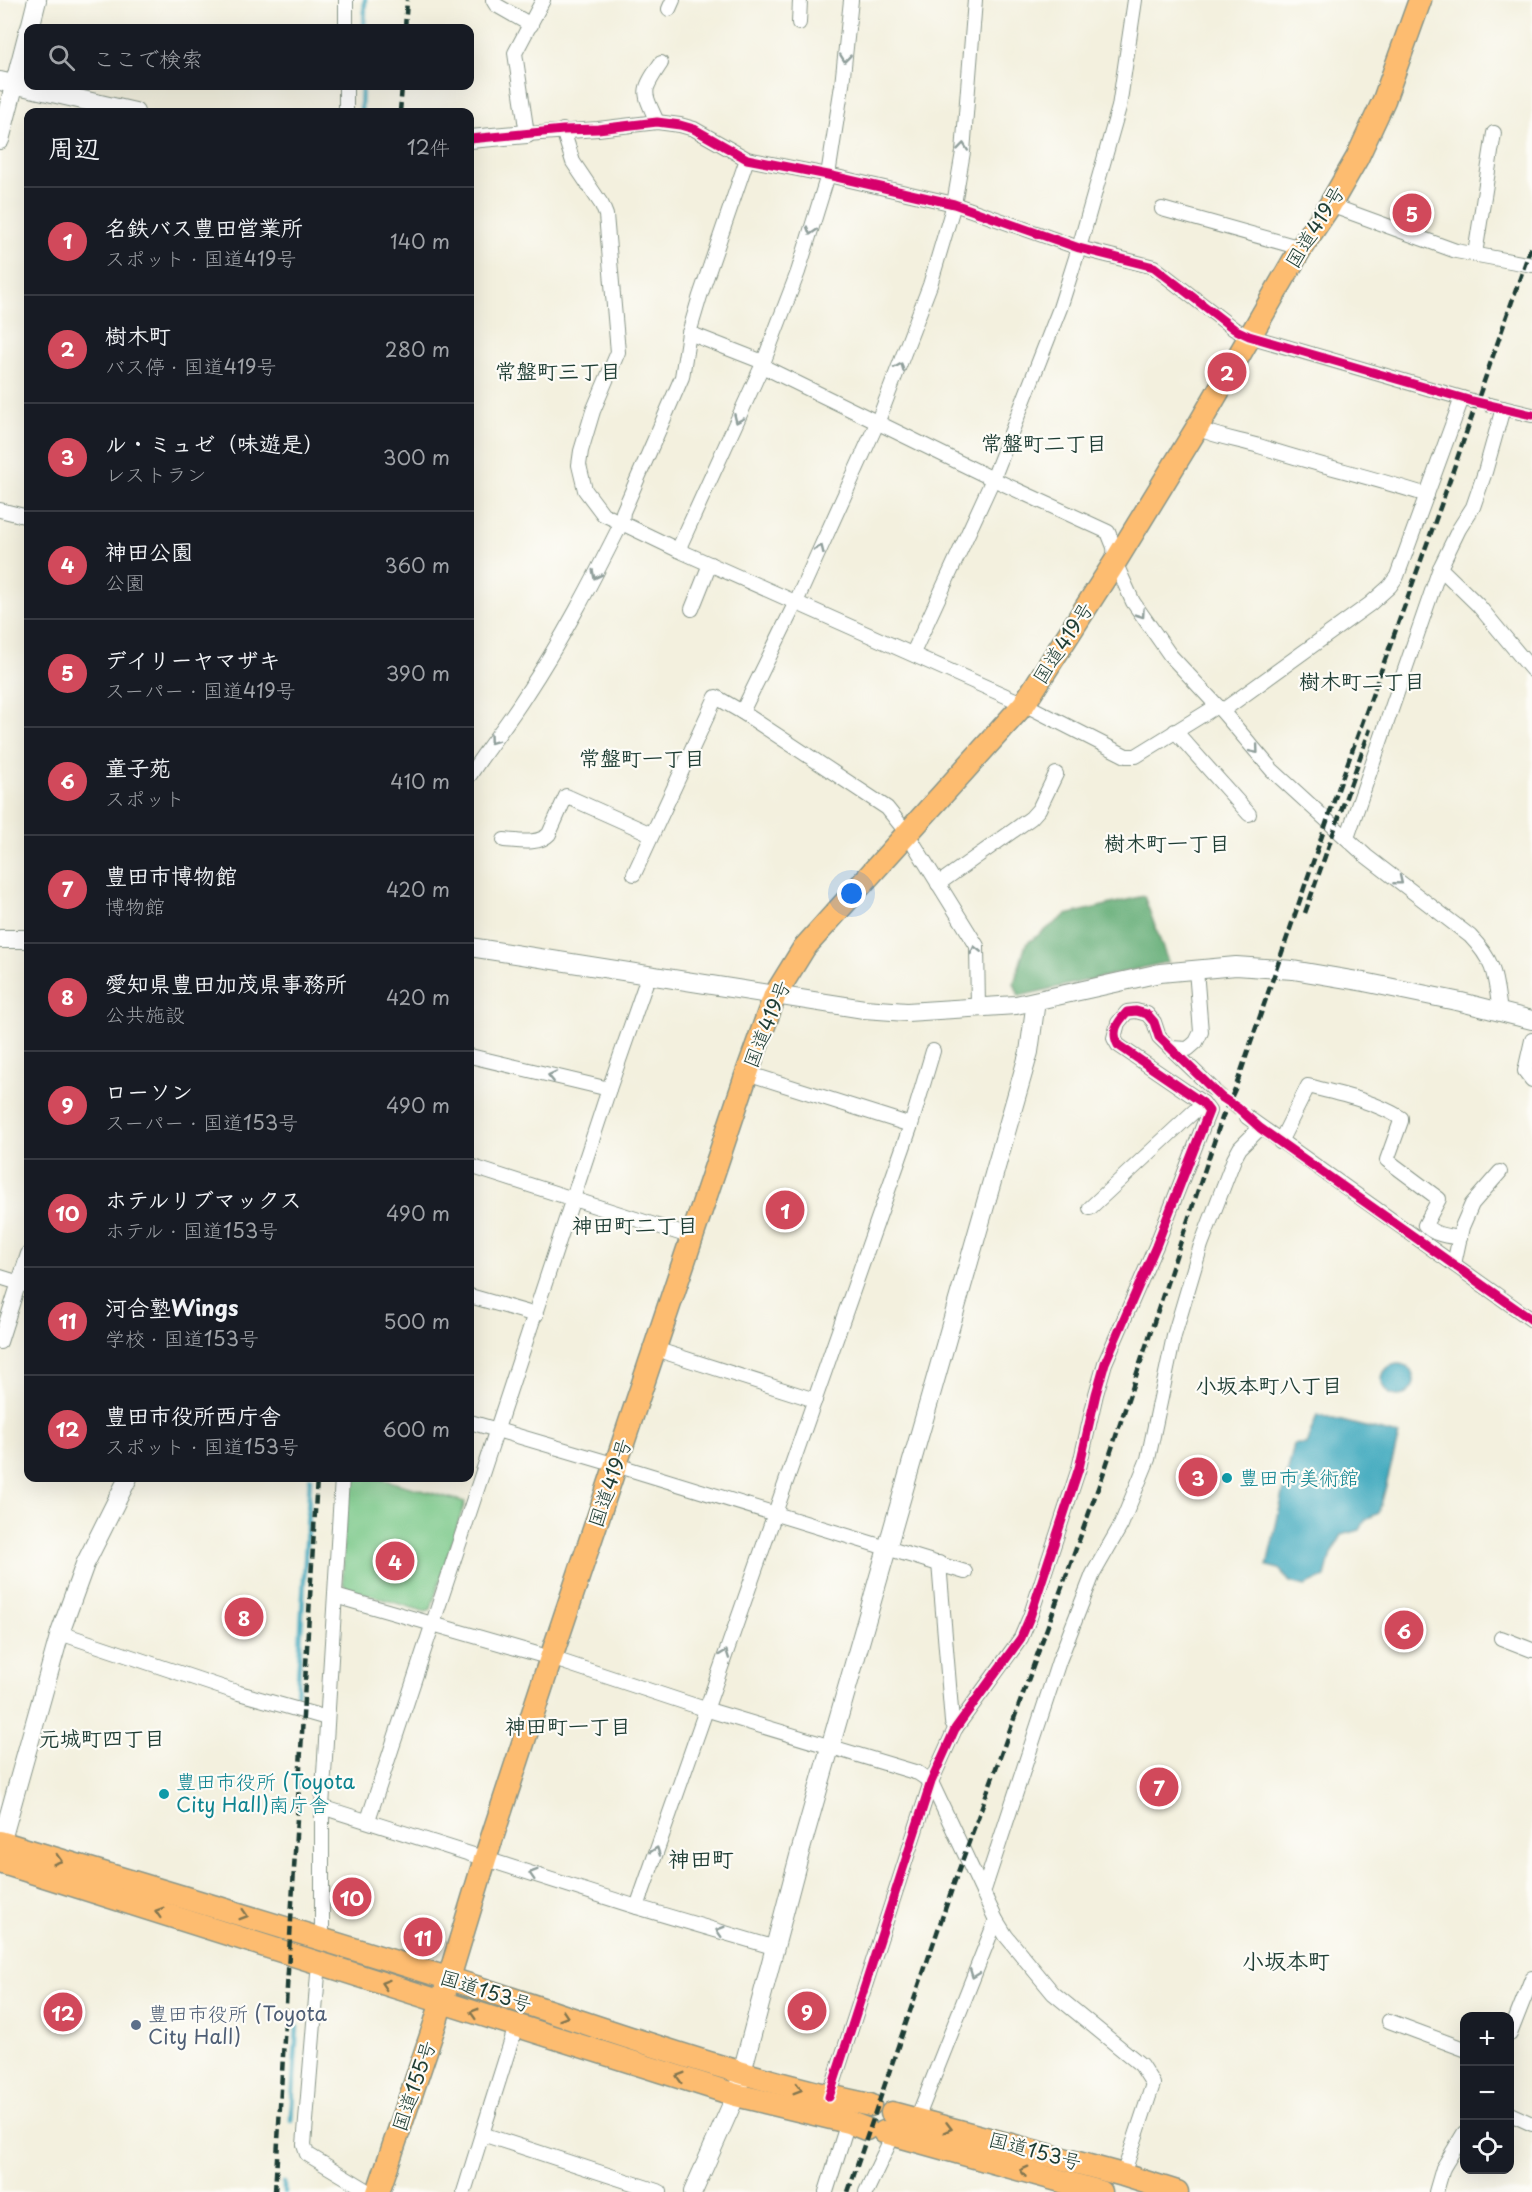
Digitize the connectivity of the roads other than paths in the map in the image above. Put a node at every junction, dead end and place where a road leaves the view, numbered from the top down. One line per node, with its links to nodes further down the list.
1 (37, 0): 11 (street)
2 (346, 0): 12 (street)
3 (493, 0): 13 (street)
4 (543, 0): 13 (street)
5 (800, 0): 10 (street)
6 (851, 0): 29 (street, one-way to 29)
7 (975, 0): 30 (street, one-way to 7)
8 (1135, 0): 33 (street)
9 (1420, 0): 31 (highway, 国道419号)
10 (799, 23)
11 (31, 24)
12 (346, 24)
13 (531, 25): 25 (street)
14 (24, 42): 16 (street)
15 (661, 63): 22 (street)
16 (7, 83): 17 (street); 27 (street)
17 (24, 87)
18 (38, 90): 20 (street)
19 (346, 90): 21 (street)
20 (117, 108)
21 (346, 108)
22 (657, 122): 23 (street); 28 (street)
23 (563, 130): 25 (street); 47 (street)
24 (1494, 133): 35 (street)
25 (527, 134): 26 (street)
26 (474, 139)
27 (0, 140)
28 (747, 159): 29 (street); 37 (street)
29 (828, 175): 30 (street); 39 (street, one-way to 39)
30 (954, 204): 33 (street); 41 (street, one-way to 30)
31 (1330, 205): 34 (highway, 国道419号); 35 (street)
32 (1162, 209): 34 (street)
33 (1079, 248): 38 (street); 43 (street)
34 (1300, 248): 38 (highway, 国道419号)
35 (1474, 254): 36 (street)
36 (1532, 265)
37 (689, 333): 39 (street); 47 (street)
38 (1249, 336): 42 (highway, 国道419号); 44 (street)
39 (763, 364): 41 (street); 48 (street, one-way to 48)
40 (1532, 415): 51 (street)
41 (878, 421): 43 (street); 52 (street, one-way to 41)
42 (1197, 428): 44 (street); 49 (highway, 国道419号)
43 (993, 479): 49 (street); 54 (street)
44 (1427, 495): 57 (street)
45 (0, 510): 46 (street)
46 (24, 516)
47 (622, 522): 48 (street); 60 (street, one-way to 60)
48 (678, 550): 50 (street)
49 (1115, 562): 56 (highway, 国道419号); 57 (street, one-way to 57)
50 (710, 564): 52 (street); 53 (street)
51 (1440, 568): 55 (street); 65 (street)
52 (796, 602): 54 (street); 58 (street)
53 (692, 609)
54 (913, 653): 56 (street)
55 (1532, 670)
56 (1024, 704): 59 (street); 63 (highway, 国道419号)
57 (1219, 708): 59 (street); 65 (street, one-way to 65)
58 (742, 712): 63 (street); 64 (street)
59 (1175, 731): 62 (street)
60 (474, 769)
61 (1056, 774): 68 (street)
62 (1249, 814)
63 (907, 833): 68 (street); 74 (highway, 国道419号)
64 (651, 834): 66 (street); 67 (street)
65 (1347, 838): 77 (street, one-way to 77)
66 (504, 840)
67 (634, 874)
68 (938, 884): 76 (street, one-way to 68)
69 (0, 939): 70 (street)
70 (24, 939)
71 (474, 948): 73 (street)
72 (1196, 970): 75 (street); 77 (street); 80 (street)
73 (649, 974): 74 (street); 86 (street)
74 (775, 995): 76 (street); 83 (highway, 国道419号)
75 (1036, 1001): 76 (street); 113 (street)
76 (978, 1008)
77 (1500, 1012): 78 (street)
78 (1532, 1020)
79 (1532, 1040): 84 (street)
80 (1170, 1048): 85 (street); 87 (street)
81 (933, 1051): 89 (street)
82 (474, 1057): 86 (street, one-way to 82)
83 (747, 1073): 89 (street); 96 (highway, 国道419号)
84 (1532, 1080)
85 (1212, 1088)
86 (609, 1089): 94 (street)
87 (1203, 1103): 95 (street); 124 (street)
88 (1247, 1117): 90 (street)
89 (911, 1125): 106 (street)
90 (1260, 1128): 91 (street); 131 (street)
91 (1280, 1142): 97 (street); 98 (street)
92 (474, 1167): 94 (street)
93 (1500, 1172): 97 (street)
94 (574, 1198): 96 (street); 102 (street)
95 (1090, 1208)
96 (692, 1237): 105 (highway, 国道419号)
97 (1460, 1238): 98 (street)
98 (1455, 1264): 103 (street)
99 (0, 1277): 100 (street)
100 (24, 1284): 104 (street)
101 (474, 1297): 102 (street)
102 (536, 1315): 108 (street)
103 (1532, 1320)
104 (0, 1342)
105 (655, 1349): 106 (street); 109 (highway, 国道419号)
106 (815, 1400): 112 (street)
107 (474, 1423): 108 (street)
108 (497, 1431): 109 (street); 117 (street)
109 (616, 1465): 112 (street); 121 (highway, 国道419号)
110 (126, 1482): 118 (street)
111 (342, 1482): 116 (street)
112 (775, 1513): 113 (street); 122 (street, one-way to 112)
113 (886, 1548): 114 (street); 125 (street)
114 (939, 1563): 115 (street); 124 (street)
115 (965, 1572)
116 (335, 1596): 117 (street); 123 (street)
117 (432, 1625): 121 (street); 128 (street)
118 (60, 1633): 123 (street); 129 (street)
119 (1502, 1638): 120 (street)
120 (1532, 1650)
121 (551, 1658): 122 (street); 130 (highway, 国道419号)
122 (705, 1709): 125 (street); 132 (street, one-way to 122)
123 (327, 1718): 127 (street)
124 (956, 1728): 126 (street)
125 (830, 1747): 126 (street); 135 (street)
126 (932, 1782): 131 (street); 146 (street)
127 (322, 1807): 128 (street); 134 (street)
128 (368, 1820): 130 (street)
129 (0, 1849): 134 (highway, 国道153号, one-way to 134); 136 (highway, 国道153号, one-way to 129)
130 (485, 1859): 132 (street, one-way to 130); 138 (highway, 国道419号)
131 (983, 1893): 133 (street)
132 (637, 1907): 135 (street, one-way to 132)
133 (996, 1920): 149 (street, one-way to 149); 154 (street)
134 (322, 1938): 138 (highway, 国道153号)
135 (776, 1948): 144 (street)
136 (319, 1962): 139 (highway, 国道153号, one-way to 136); 155 (street)
137 (1532, 1978): 141 (street)
138 (448, 1979): 139 (highway, 国道155号); 144 (highway, 国道153号, one-way to 144)
139 (441, 2003): 142 (highway, 国道153号, one-way to 139); 156 (highway, 国道155号)
140 (1389, 2021): 143 (street)
141 (1514, 2022)
142 (516, 2026): 145 (highway, 国道153号, one-way to 142); 152 (street)
143 (1460, 2048)
144 (742, 2073): 145 (street); 146 (highway, 国道153号, one-way to 146)
145 (736, 2095): 151 (highway, 国道153号); 159 (street)
146 (829, 2097): 147 (highway, 国道153号)
147 (870, 2105)
148 (1514, 2116): 150 (street)
149 (917, 2119): 151 (highway, 国道153号); 154 (highway, 国道153号, one-way to 154)
150 (1532, 2124)
151 (877, 2126): 160 (street); 161 (street); 162 (highway, 国道153号, one-way to 151)
152 (482, 2134): 157 (street); 158 (street)
153 (1460, 2140): 164 (street)
154 (1123, 2175): 163 (highway, 国道153号)
155 (370, 2192)
156 (378, 2192)
157 (464, 2192)
158 (660, 2192)
159 (693, 2192)
160 (826, 2192)
161 (866, 2192)
162 (1101, 2192)
163 (1177, 2192)
164 (1436, 2192)

